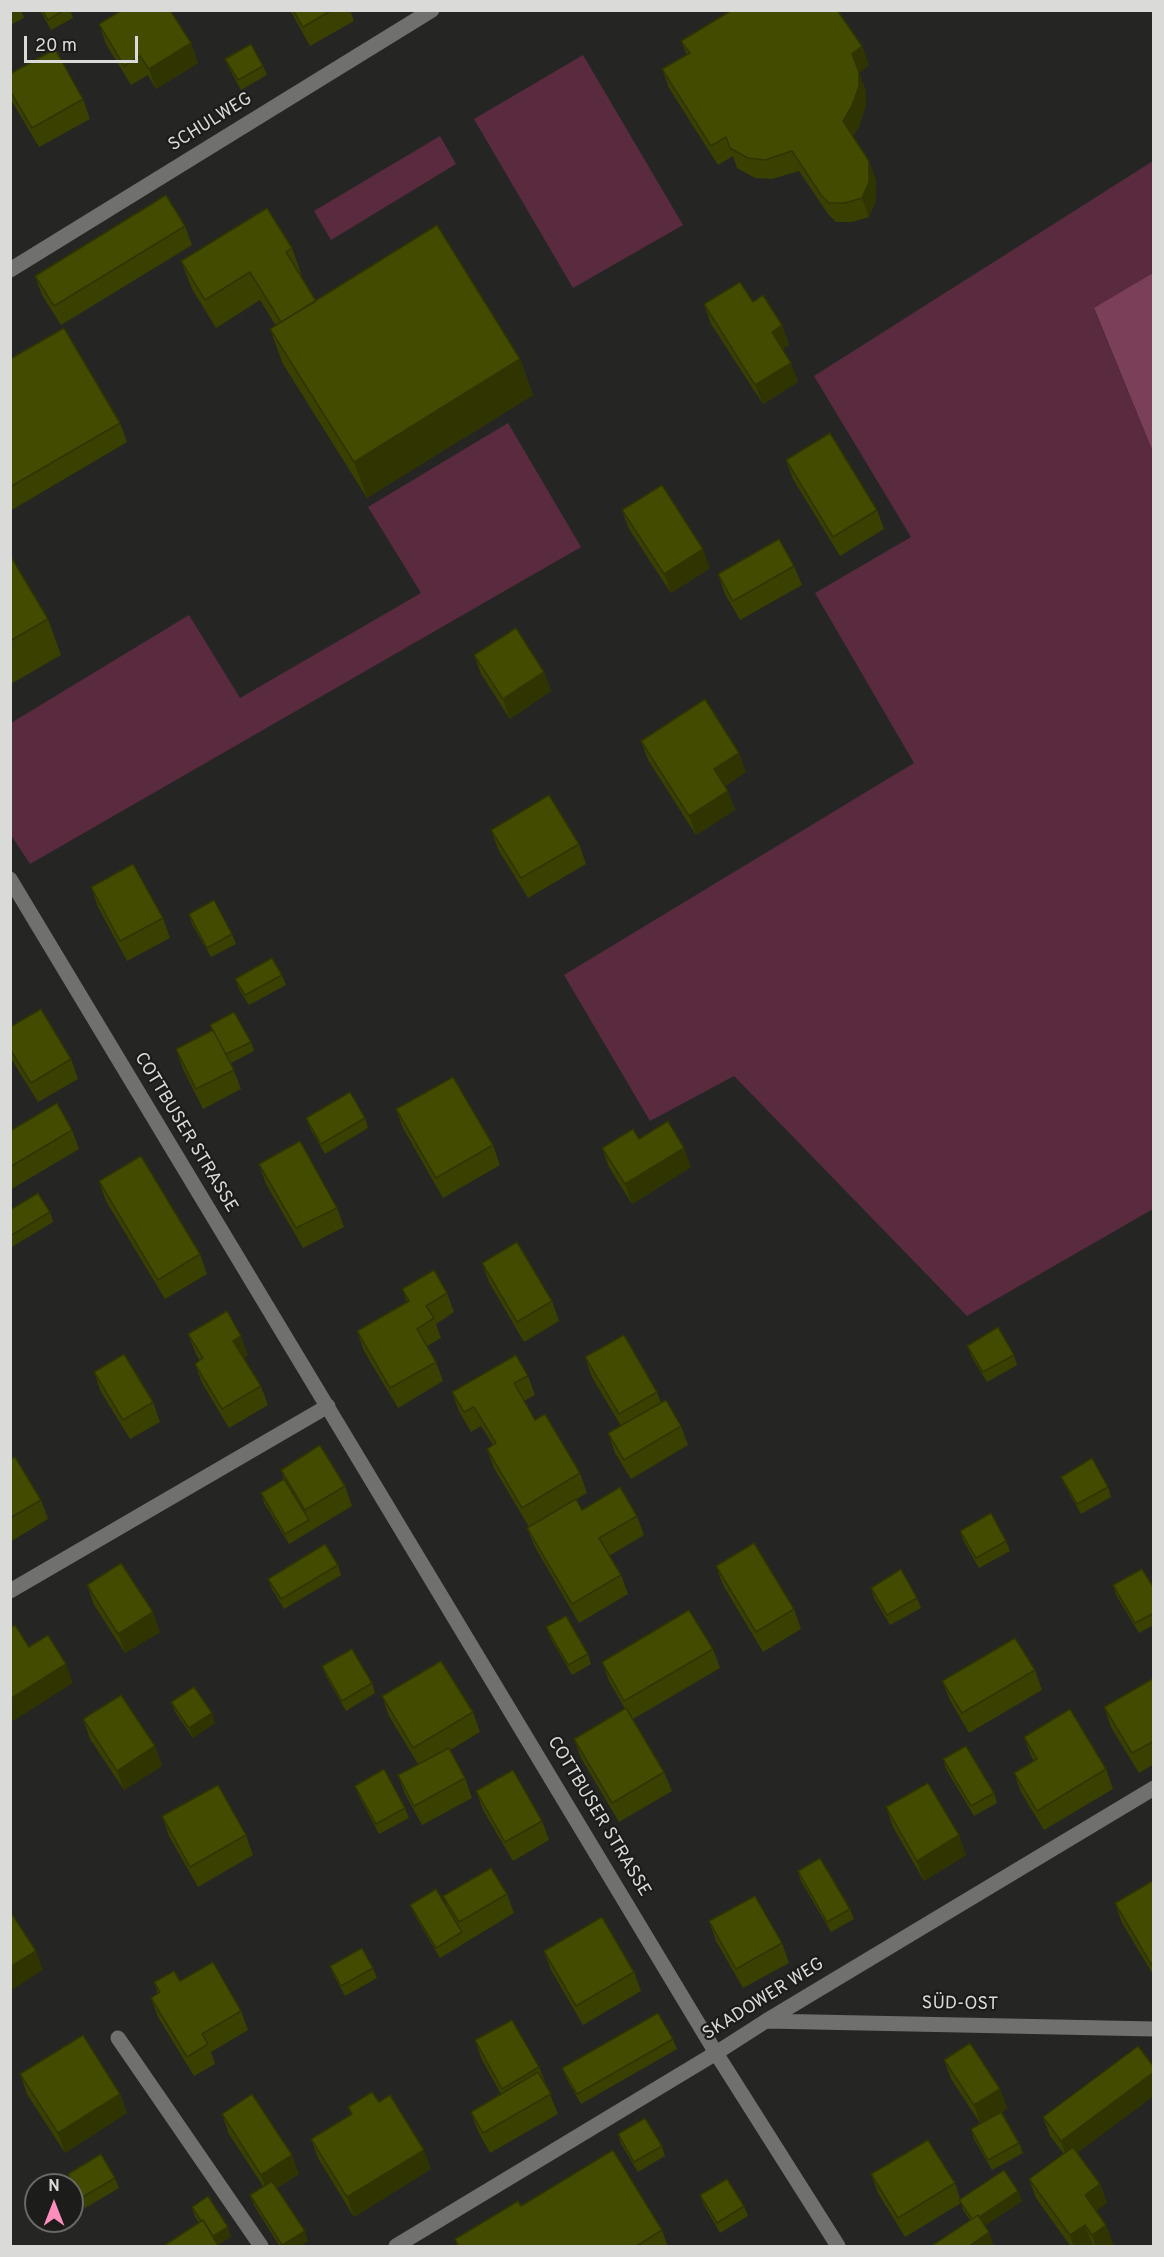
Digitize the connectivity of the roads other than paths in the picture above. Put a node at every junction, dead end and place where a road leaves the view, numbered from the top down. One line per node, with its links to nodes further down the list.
1 (432, 10): 2 (street, SCHULWEG)
2 (10, 270)
3 (10, 879): 4 (street, COTTBUSER STRASSE)
4 (328, 1406): 5 (street); 10 (street, COTTBUSER STRASSE)
5 (10, 1590)
6 (1154, 1788): 7 (street, SKADOWER WEG)
7 (766, 2020): 8 (street, SÜD-OST); 10 (street, SKADOWER WEG)
8 (1154, 2029)
9 (118, 2038): 11 (street)
10 (716, 2053): 12 (street, SKADOWER WEG); 13 (street, COTTBUSER STRASSE)
11 (261, 2247)
12 (396, 2247)
13 (838, 2247)

